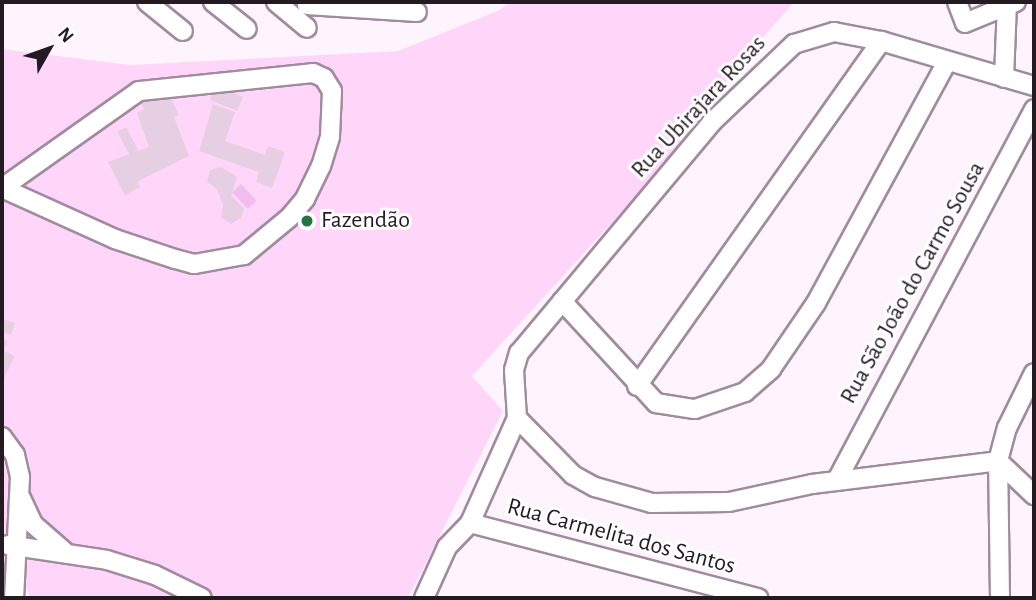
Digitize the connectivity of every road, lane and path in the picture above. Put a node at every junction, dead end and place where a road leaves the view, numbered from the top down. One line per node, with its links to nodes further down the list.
1 (146, 2): 9 (street)
2 (214, 2): 8 (street)
3 (276, 2): 6 (street)
4 (957, 2): 5 (street)
5 (1011, 3): 12 (street)
6 (307, 4): 7 (street)
7 (417, 12)
8 (247, 29)
9 (183, 30)
10 (881, 41): 11 (street, Rua Ubirajara Rosas); 16 (street, Rua Ubirajara Rosas); 18 (street)
11 (947, 62): 12 (street, Rua Ubirajara Rosas); 18 (street)
12 (1004, 78): 13 (street, Rua Ubirajara Rosas)
13 (1034, 86)
14 (1034, 109): 22 (street, Rua São João do Carmo Sousa)
15 (328, 143): 15 (street)
16 (562, 302): 18 (street); 19 (street, Rua Ubirajara Rosas)
17 (1034, 373): 21 (street)
18 (637, 386)
19 (517, 418): 22 (street); 25 (street)
20 (3, 439): 24 (street); 26 (street)
21 (998, 461): 22 (street); 23 (street); 32 (street)
22 (837, 480)
23 (1034, 495)
24 (20, 496): 26 (street); 27 (street)
25 (470, 523): 30 (street); 31 (street, Rua Carmelita dos Santos)
26 (13, 546): 27 (street); 28 (street)
27 (64, 551): 29 (street)
28 (9, 590)
29 (202, 598)
30 (424, 598)
31 (758, 598)
32 (1000, 598)

